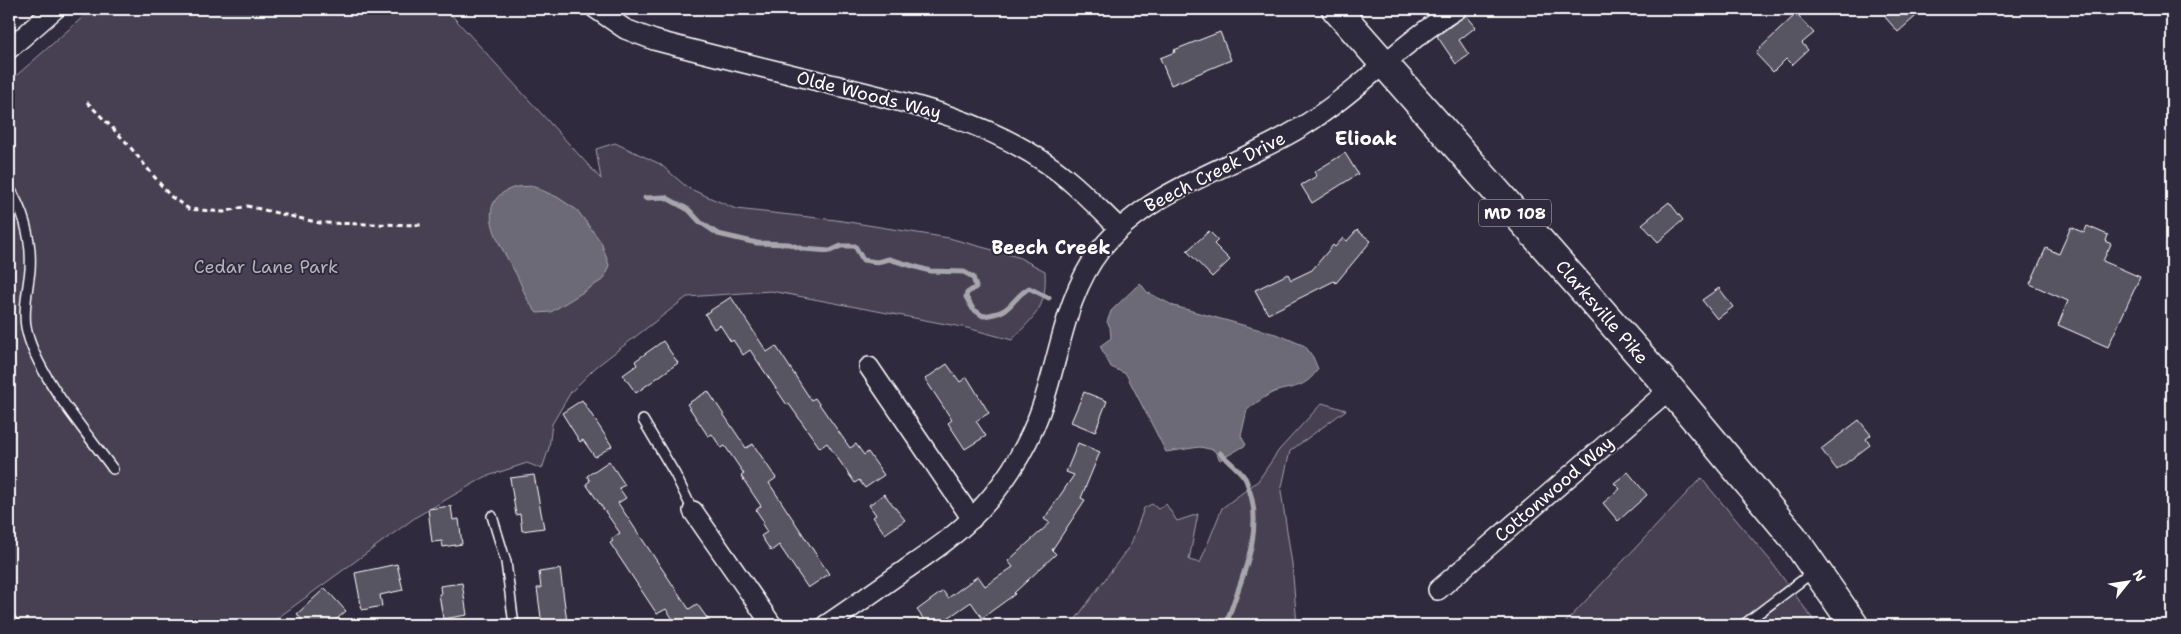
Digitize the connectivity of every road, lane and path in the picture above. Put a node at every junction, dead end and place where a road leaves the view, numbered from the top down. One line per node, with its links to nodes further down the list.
1 (55, 9): 5 (street)
2 (596, 9): 10 (street, Olde Woods Way)
3 (1336, 9): 6 (main road, Clarksville Pike / MD 108)
4 (1457, 9): 6 (street, Beech Creek Drive)
5 (9, 50)
6 (1384, 64): 10 (street, Beech Creek Drive); 12 (main road, Clarksville Pike / MD 108)
7 (87, 102): 9 (path)
8 (9, 187): 14 (lane)
9 (424, 225)
10 (1119, 228): 17 (street, Beech Creek Drive)
11 (869, 367): 17 (street)
12 (1670, 390): 18 (main road, Clarksville Pike / MD 108); 19 (street, Cottonwood Way)
13 (643, 420): 15 (lane)
14 (113, 469)
15 (693, 511): 23 (street)
16 (492, 516): 22 (lane)
17 (972, 519): 24 (street, Beech Creek Drive)
18 (1817, 569): 25 (lane); 26 (main road, Clarksville Pike / MD 108)
19 (1438, 590)
20 (9, 618): 21 (lane)
21 (15, 625)
22 (514, 625)
23 (772, 625)
24 (826, 625)
25 (1743, 625)
26 (1854, 625)

